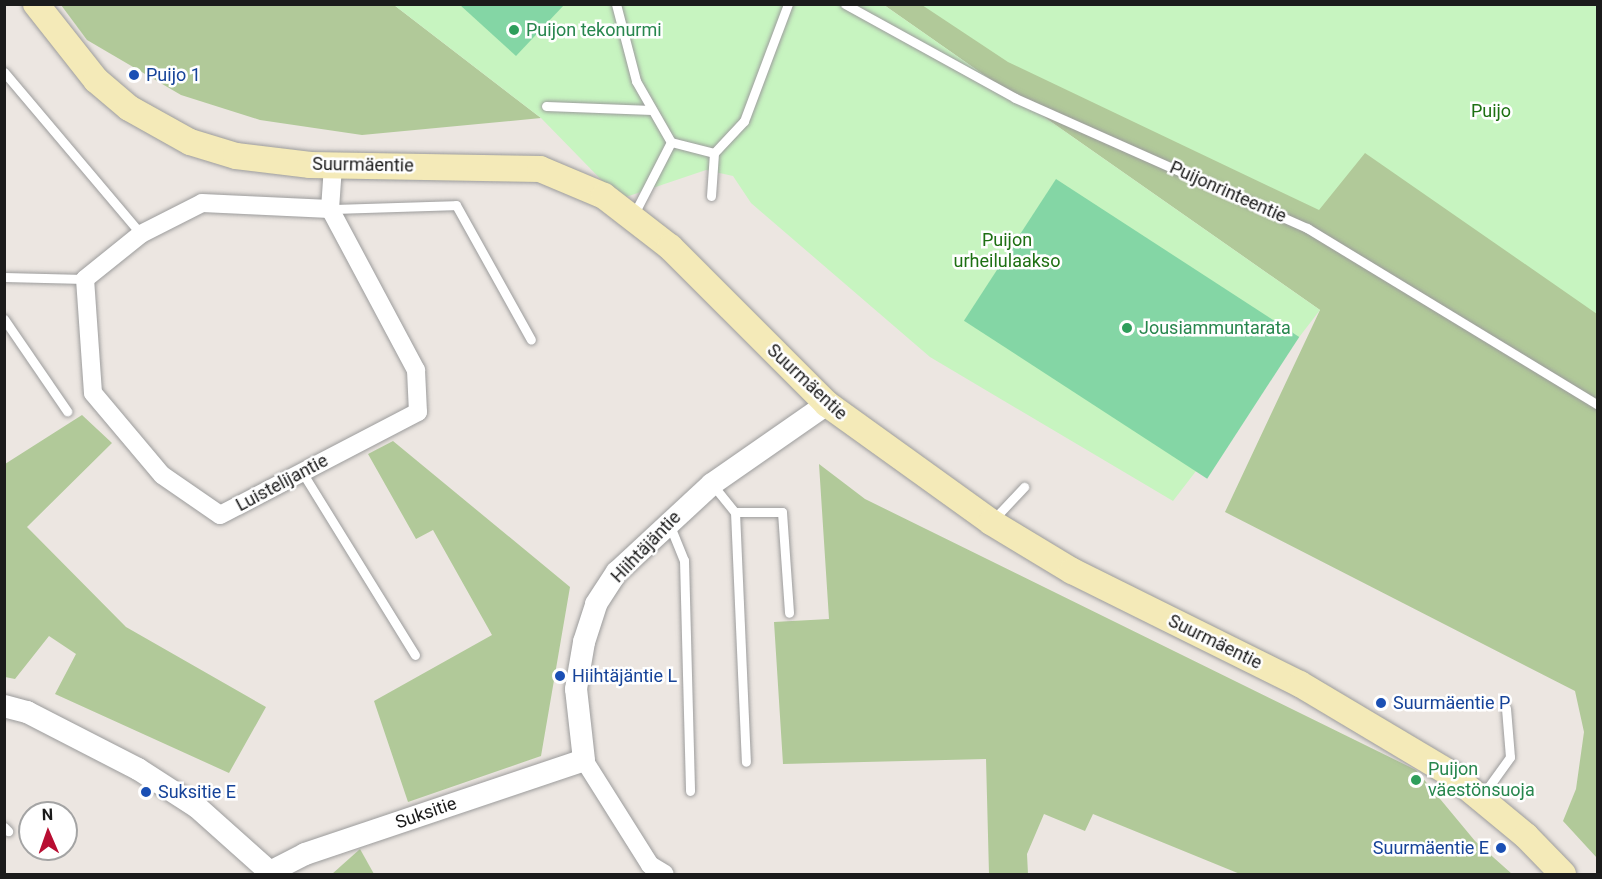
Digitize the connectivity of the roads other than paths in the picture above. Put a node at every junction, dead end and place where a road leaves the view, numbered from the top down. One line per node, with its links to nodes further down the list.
1 (36, 4): 10 (main road, Suurmäentie)
2 (616, 4): 7 (lane)
3 (788, 4): 9 (lane)
4 (845, 4): 20 (lane, Puijonrinteentie)
5 (4, 72): 14 (lane)
6 (546, 106): 7 (lane)
7 (652, 110): 8 (lane)
8 (671, 142): 9 (lane); 13 (lane)
9 (714, 153): 11 (lane)
10 (333, 166): 12 (street); 13 (main road, Suurmäentie)
11 (711, 196)
12 (330, 209): 14 (street); 18 (lane); 22 (street, Luistelijantie)
13 (632, 218): 19 (main road, Suurmäentie)
14 (141, 234): 16 (street)
15 (4, 277): 16 (lane)
16 (85, 279): 22 (street, Luistelijantie)
17 (4, 319): 21 (lane)
18 (531, 340)
19 (827, 404): 23 (street, Hiihtäjäntie); 27 (main road, Suurmäentie)
20 (1598, 405)
21 (67, 411)
22 (302, 472): 29 (lane)
23 (712, 484): 25 (lane); 26 (street, Hiihtäjäntie)
24 (1024, 486): 27 (lane)
25 (735, 512): 28 (lane); 33 (lane)
26 (666, 521): 32 (street, Hiihtäjäntie); 34 (lane)
27 (991, 522): 35 (main road, Suurmäentie)
28 (789, 613)
29 (414, 655)
30 (4, 706): 36 (street)
31 (1506, 708): 35 (lane)
32 (584, 760): 36 (street, Suksitie); 37 (street, Hiihtäjäntie)
33 (746, 762)
34 (690, 791)
35 (1480, 798): 38 (main road, Suurmäentie)
36 (271, 873)
37 (664, 874)
38 (1563, 874)

